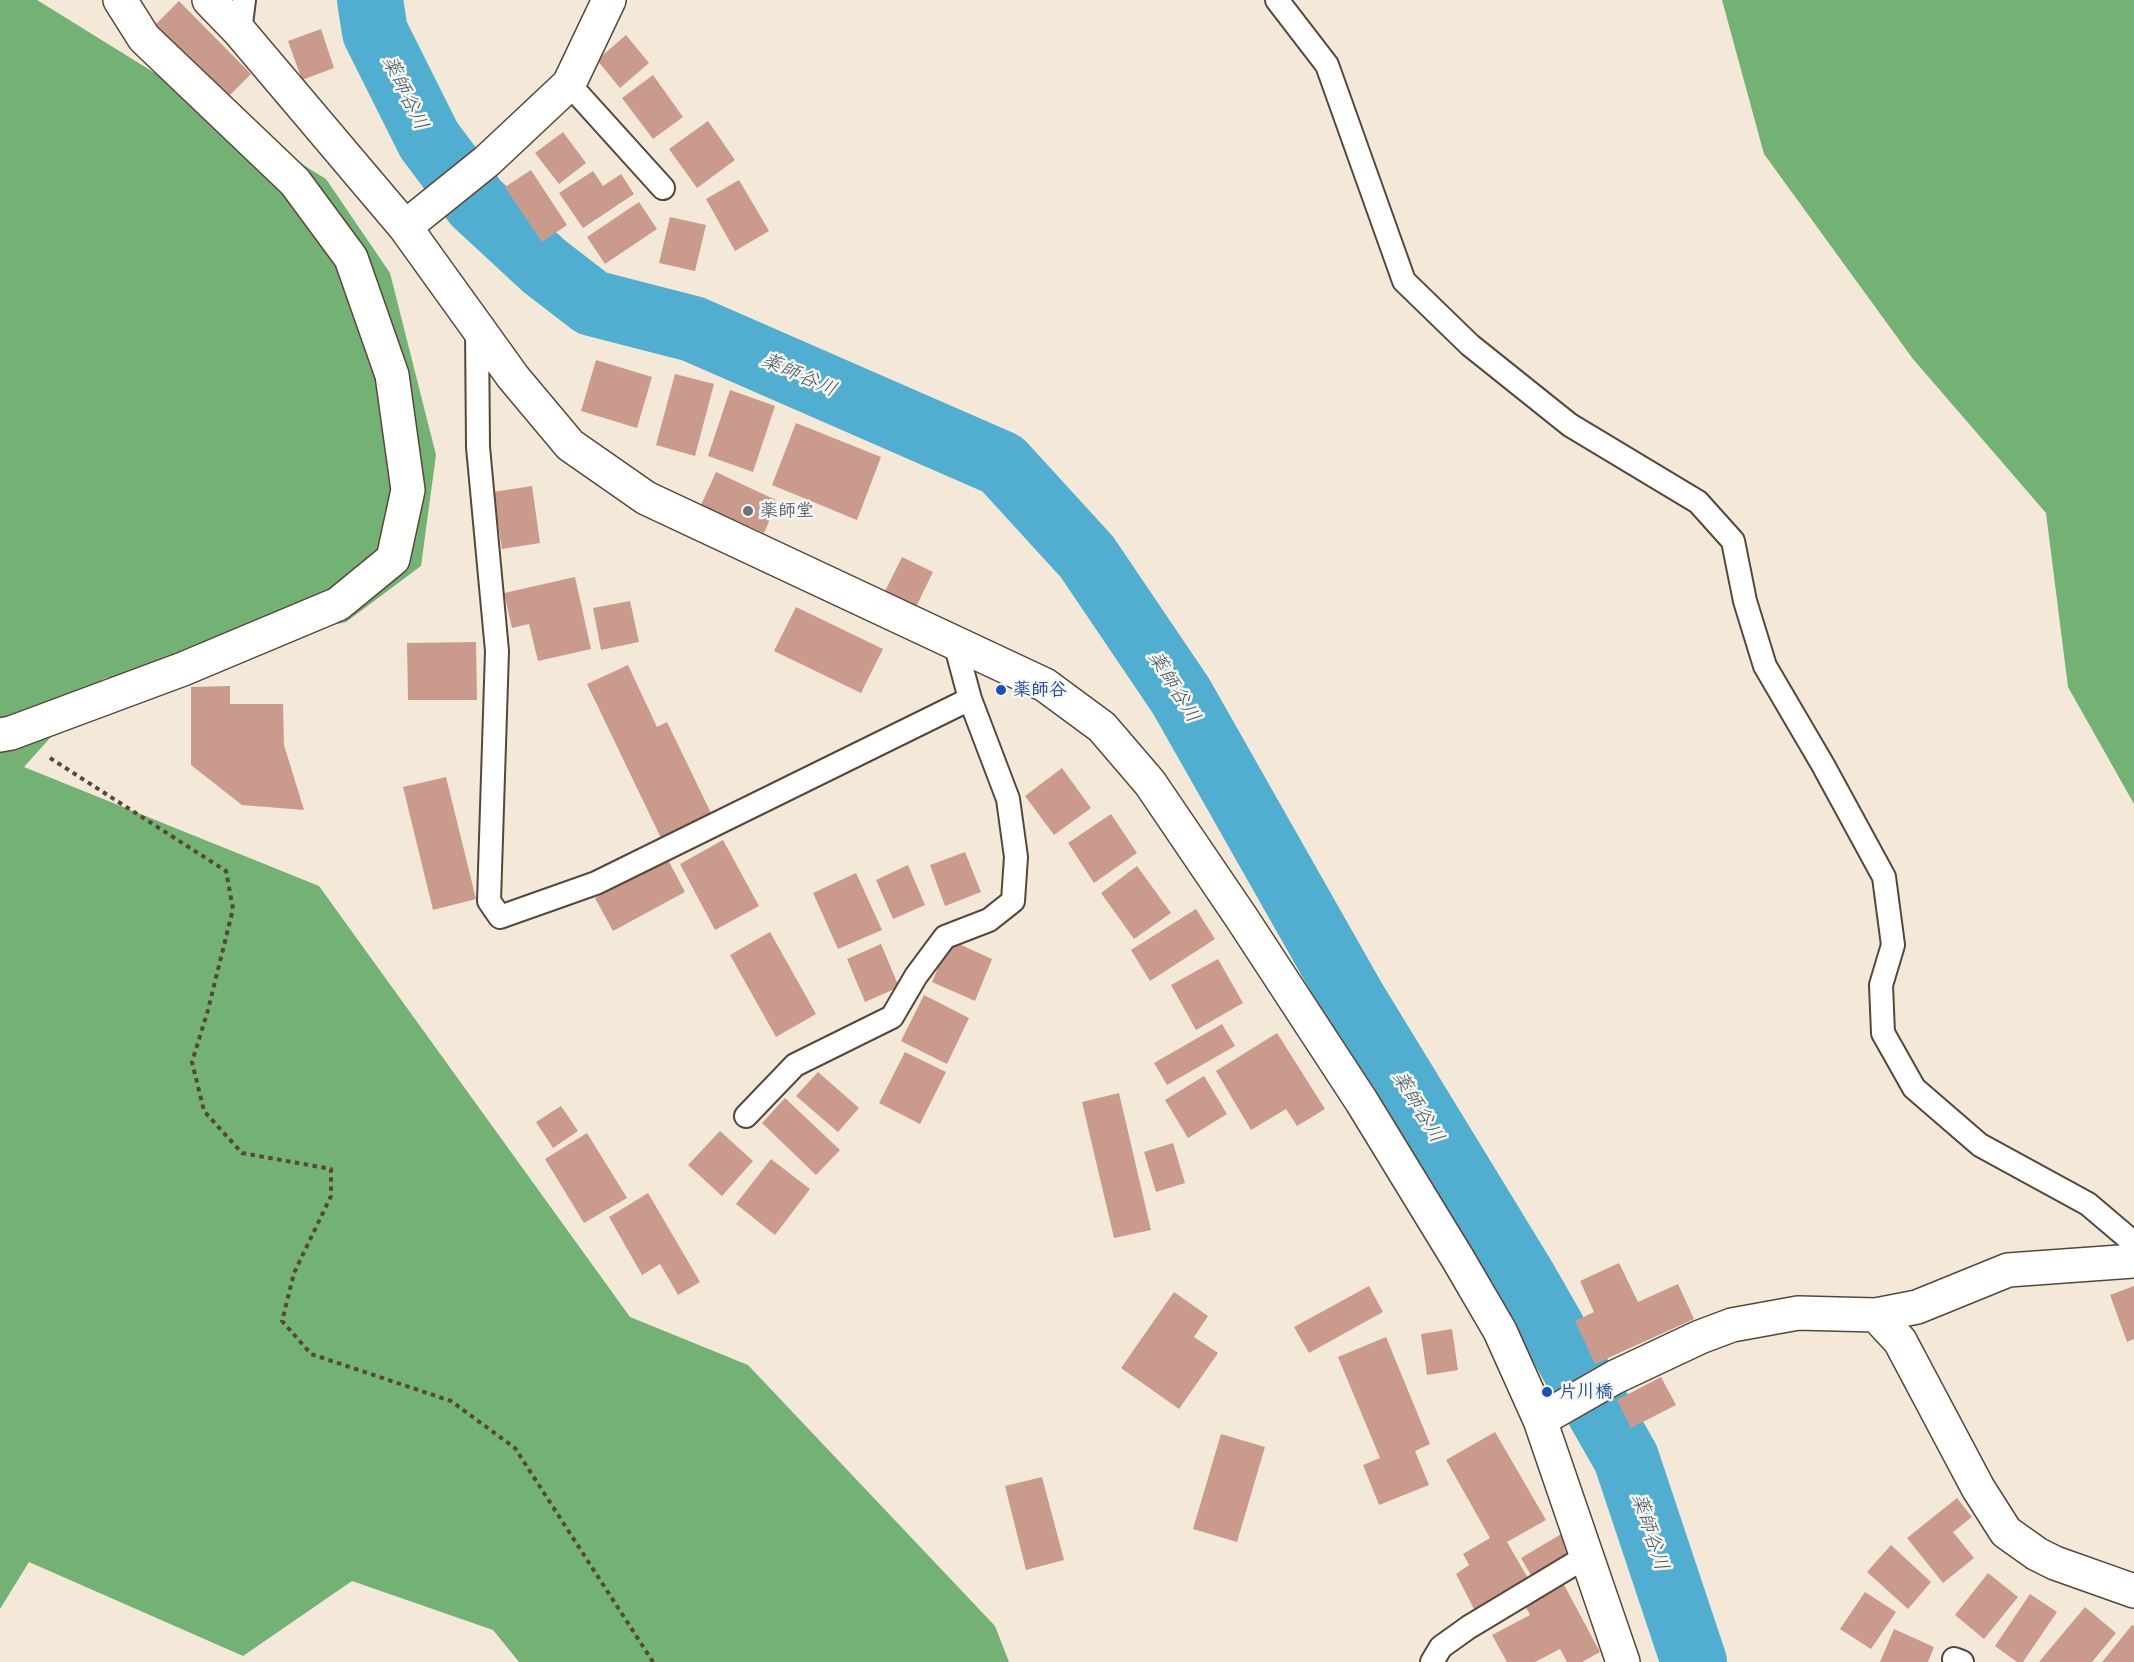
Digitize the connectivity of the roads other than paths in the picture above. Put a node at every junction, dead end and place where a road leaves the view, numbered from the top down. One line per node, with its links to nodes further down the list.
1 (120, 0): 13 (street)
2 (208, 0): 6 (street)
3 (244, 0): 6 (lane)
4 (609, 0): 7 (street)
5 (1277, 0): 15 (lane)
6 (240, 32): 9 (street)
7 (569, 84): 8 (lane); 9 (street)
8 (663, 188)
9 (416, 218): 10 (street)
10 (477, 327): 11 (street); 12 (lane)
11 (955, 643): 12 (lane); 18 (street)
12 (970, 699): 14 (lane)
13 (5, 734)
14 (746, 1116)
15 (2134, 1243)
16 (2134, 1260): 17 (street)
17 (1876, 1315): 18 (street); 20 (street)
18 (1551, 1413): 19 (street)
19 (1587, 1556): 21 (lane); 22 (street)
20 (2134, 1591)
21 (1432, 1662)
22 (1623, 1662)

